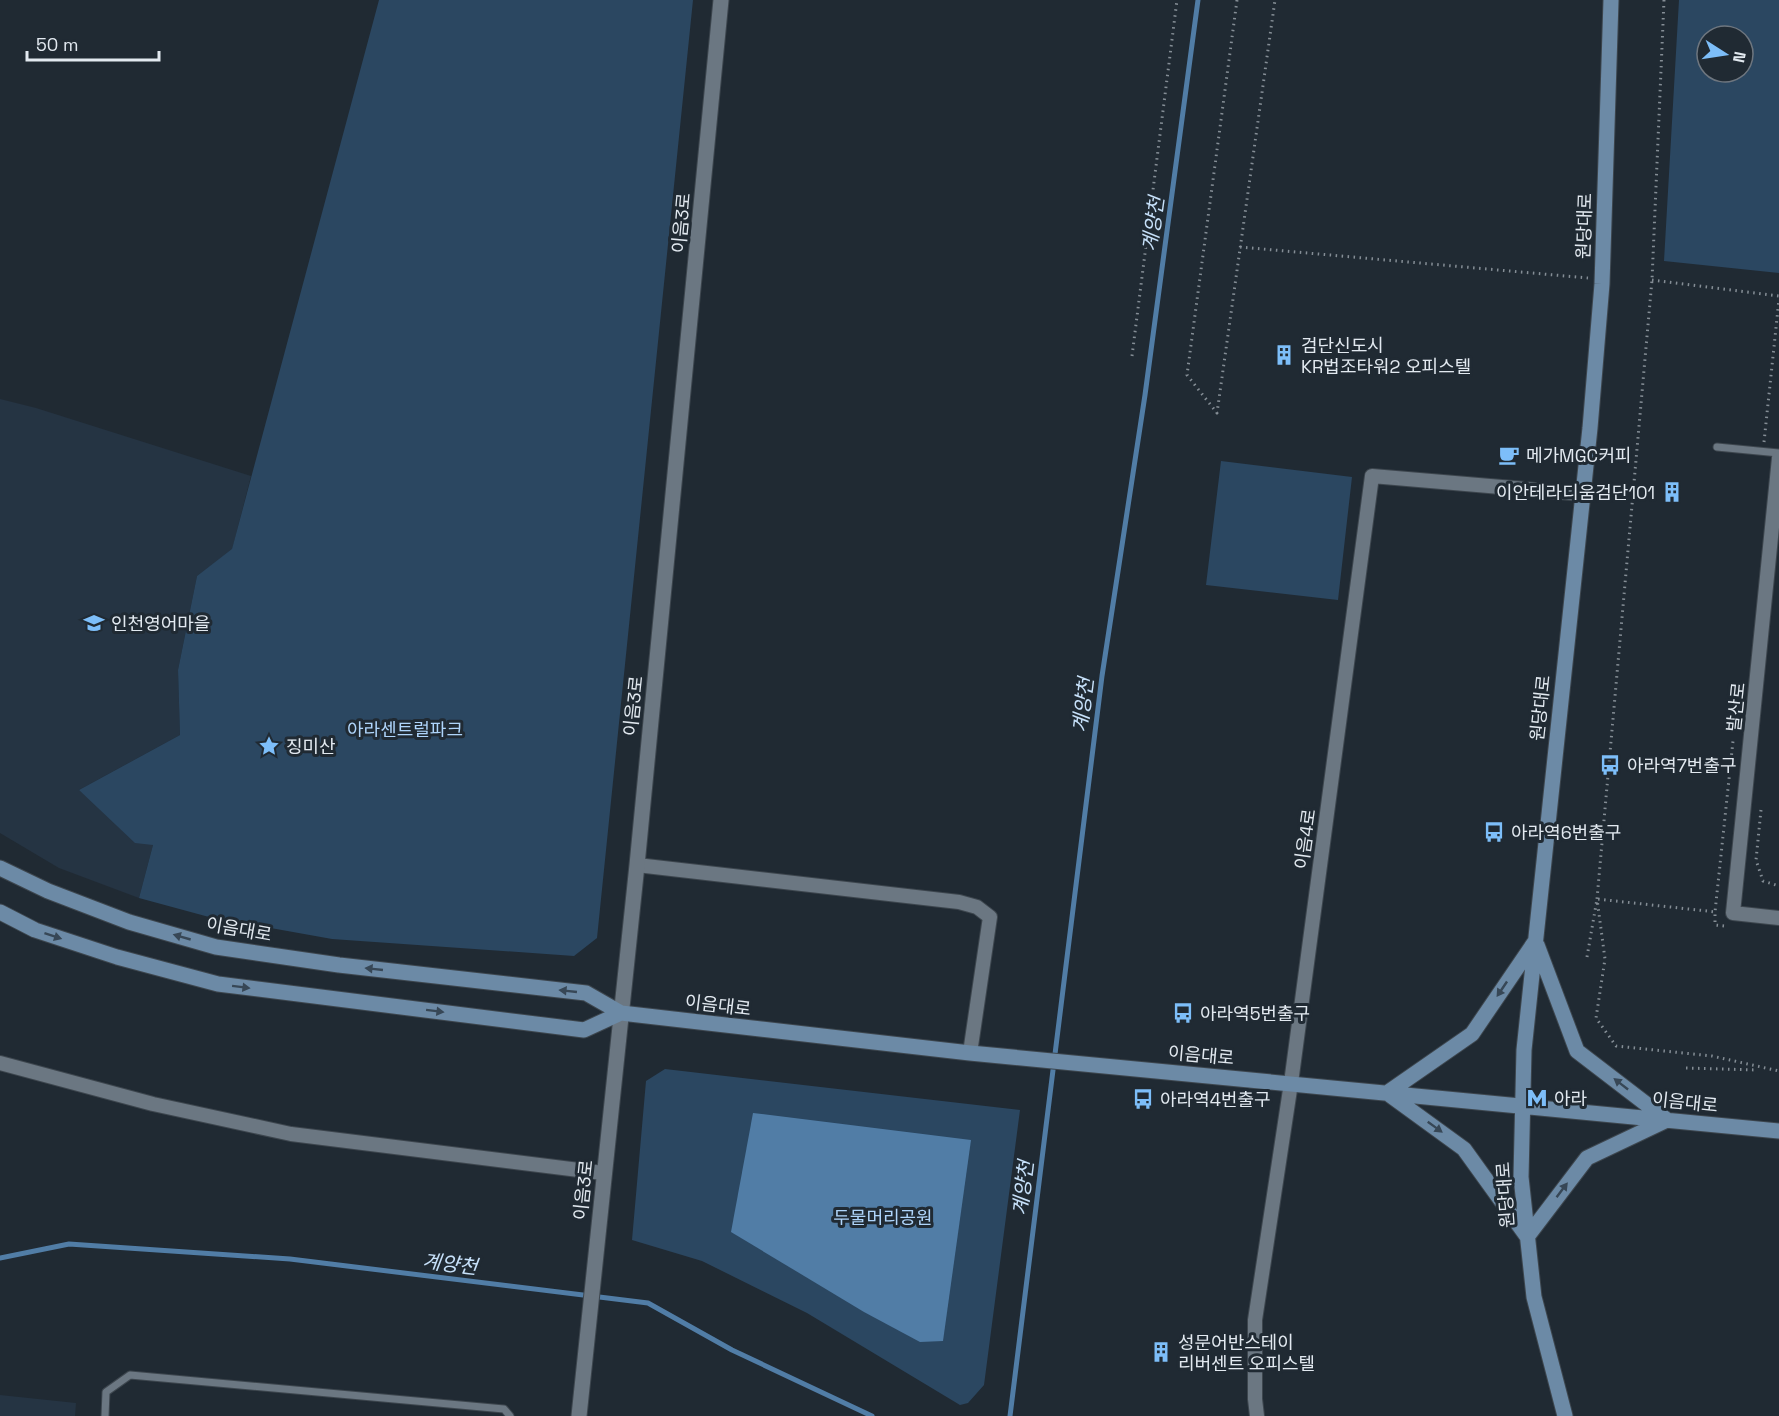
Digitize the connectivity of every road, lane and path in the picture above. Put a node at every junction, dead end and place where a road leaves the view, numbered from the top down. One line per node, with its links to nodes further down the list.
1 (721, 0): 17 (street, 이음3로)
2 (1177, 0): 11 (path)
3 (1238, 0): 7 (path)
4 (1275, 0): 7 (path)
5 (1611, 0): 8 (main road, 원당대로)
6 (1664, 0): 9 (path)
7 (1240, 247): 8 (path)
8 (1602, 279): 15 (main road, 원당대로)
9 (1652, 280): 10 (path); 20 (path)
10 (1779, 296)
11 (1132, 356)
12 (1717, 447): 13 (lane)
13 (1779, 453)
14 (1779, 458): 22 (street, 발산로)
15 (1583, 494): 24 (main road, 원당대로); 32 (street, 이음4로)
16 (1762, 801): 19 (path)
17 (637, 865): 26 (street, 이음3로); 27 (street)
18 (0, 867): 26 (main road, 이음대로, one-way to 18)
19 (1779, 886)
20 (1597, 899): 22 (path); 25 (path); 30 (path)
21 (0, 912): 26 (main road, 이음대로, one-way to 26)
22 (1733, 914): 23 (street)
23 (1779, 918)
24 (1535, 941): 33 (main road, one-way to 33); 34 (main road, 원당대로); 35 (main road, one-way to 24)
25 (1587, 957)
26 (621, 1014): 27 (main road, 이음대로); 37 (street, 이음3로)
27 (970, 1053): 32 (main road, 이음대로)
28 (0, 1063): 37 (street)
29 (1686, 1068): 30 (path)
30 (1765, 1070): 31 (path)
31 (1779, 1071)
32 (1291, 1083): 33 (main road, 이음대로); 42 (street, 이음4로)
33 (1388, 1093): 34 (main road, 이음대로); 38 (main road, one-way to 38)
34 (1523, 1106): 35 (main road, 이음대로); 38 (main road, 원당대로)
35 (1667, 1120): 36 (main road, 이음대로); 38 (main road, one-way to 35)
36 (1779, 1131)
37 (603, 1173): 41 (street, 이음3로)
38 (1527, 1237): 43 (main road, 원당대로)
39 (105, 1416): 40 (lane)
40 (510, 1416)
41 (579, 1416)
42 (1257, 1416)
43 (1565, 1416)

